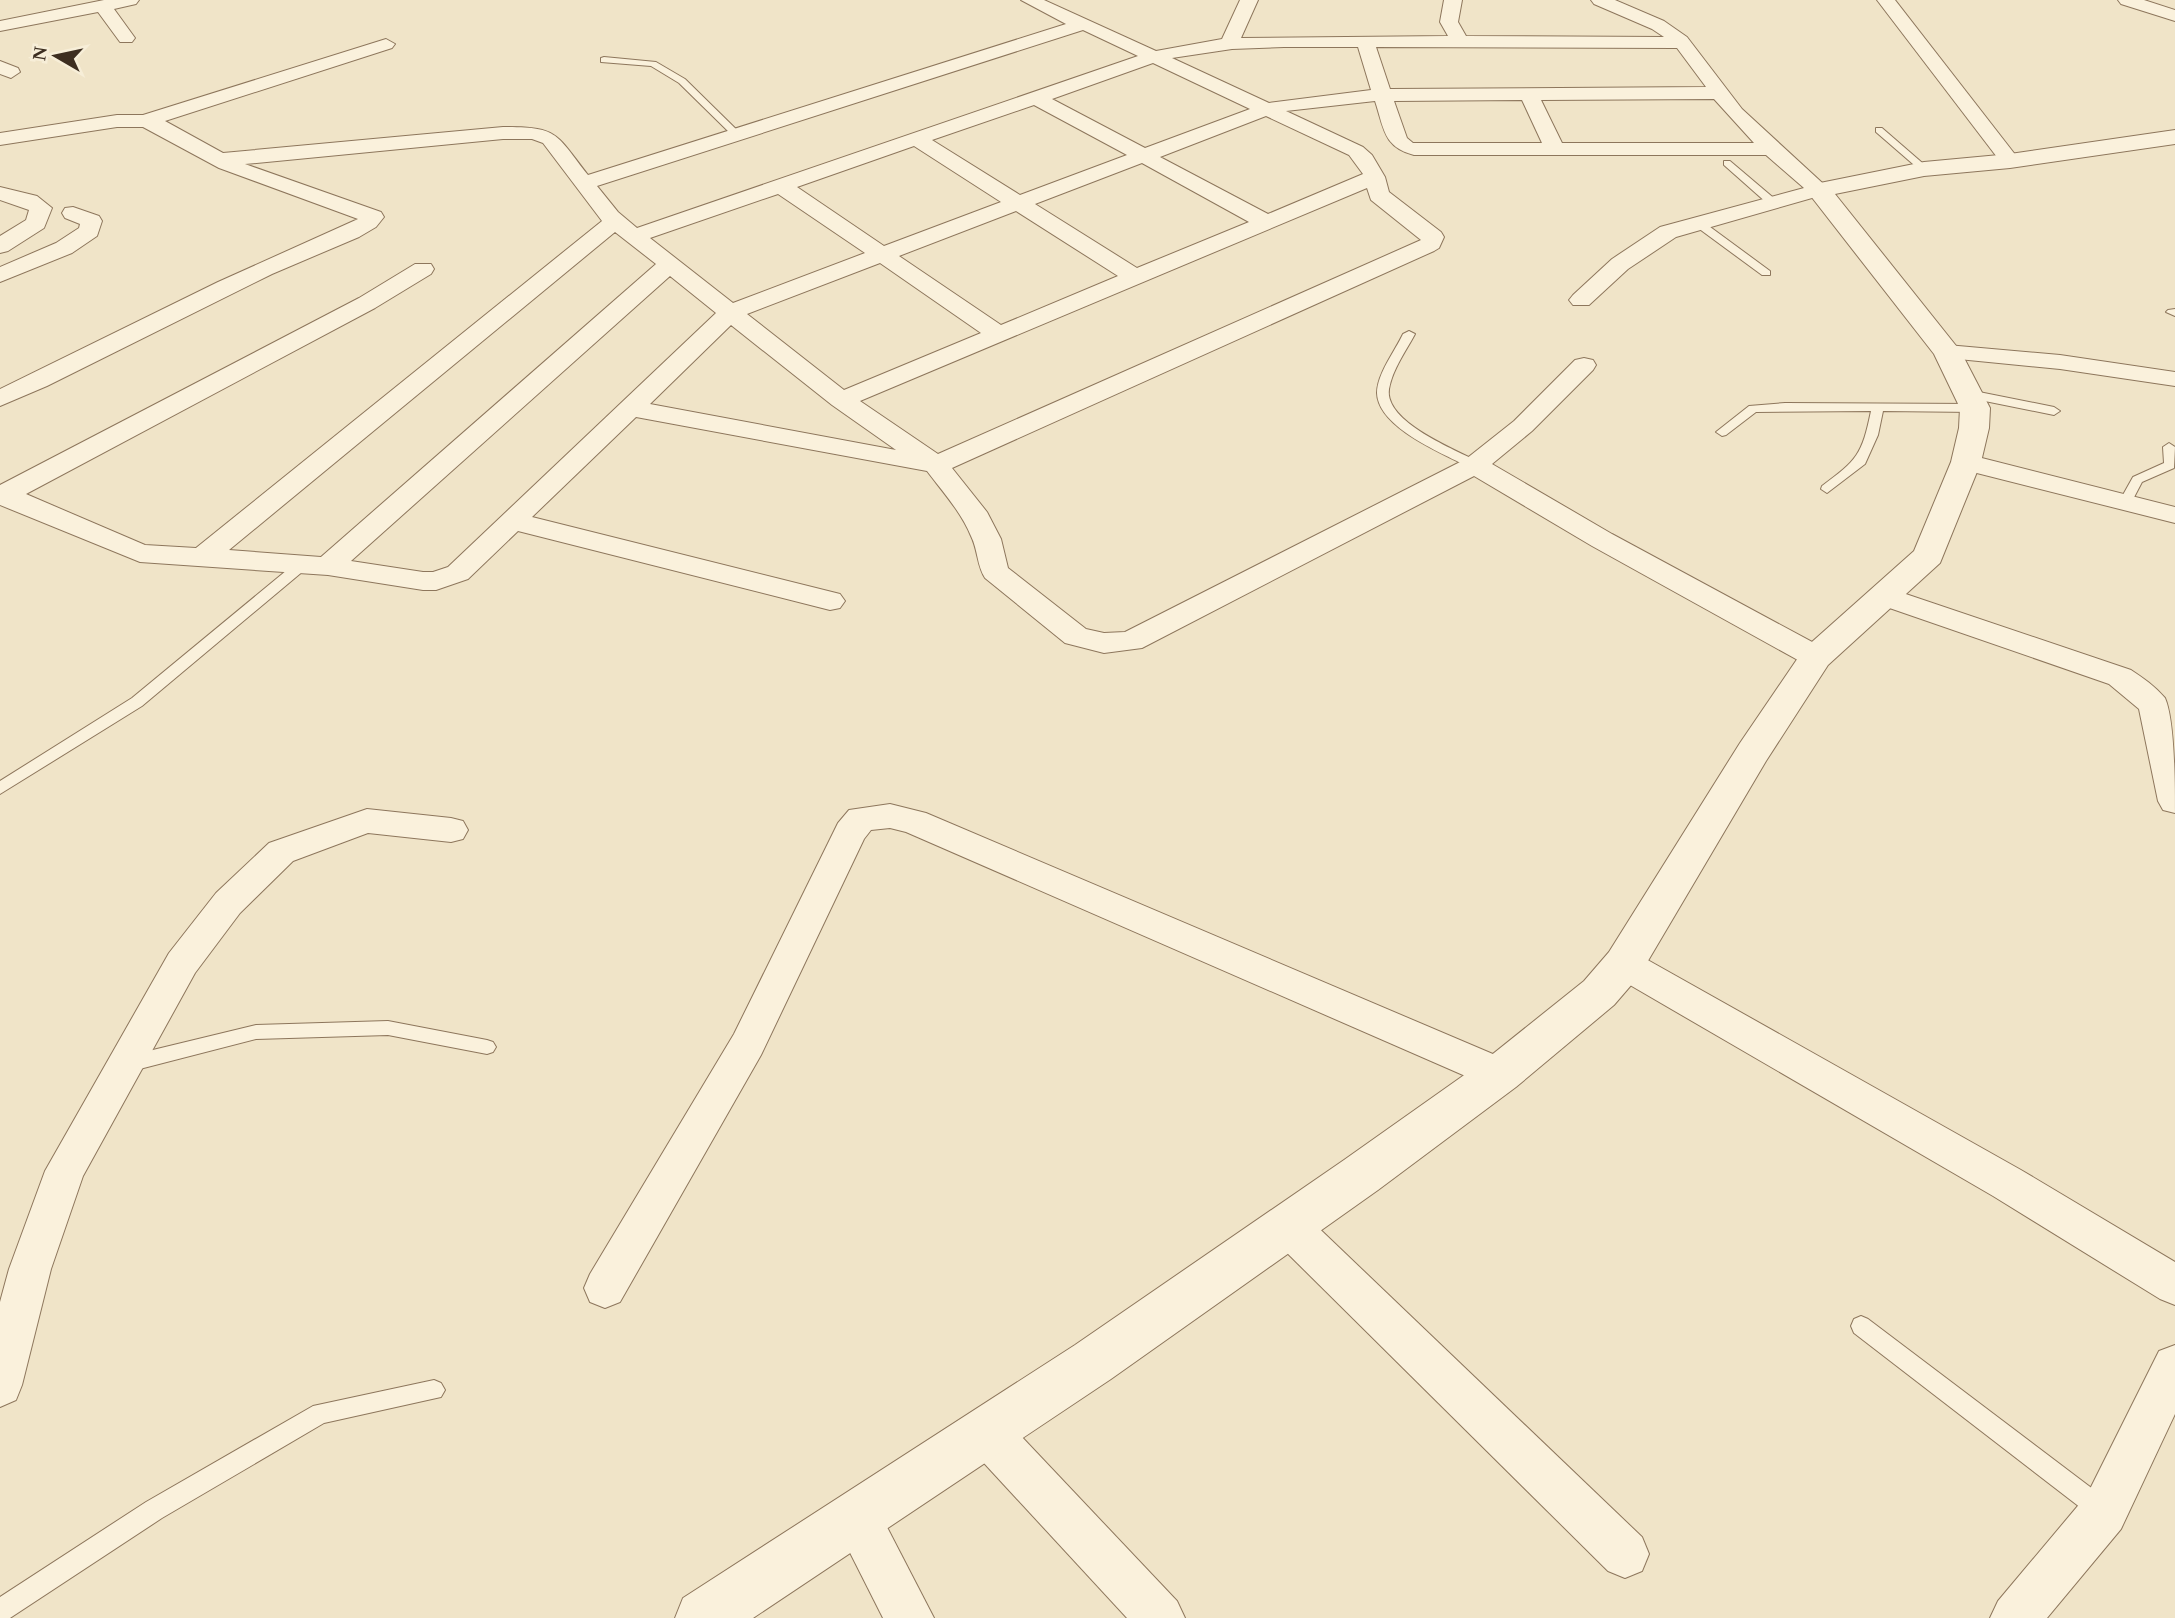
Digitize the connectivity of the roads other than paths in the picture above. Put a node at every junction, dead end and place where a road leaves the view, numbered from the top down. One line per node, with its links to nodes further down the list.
1 (130, 0): 8 (street)
2 (1030, 0): 10 (street)
3 (1249, 0): 15 (street)
4 (1452, 0): 13 (street)
5 (1600, 0): 16 (street)
6 (1886, 0): 35 (street)
7 (2127, 0): 9 (street)
8 (103, 6): 11 (street); 12 (street)
9 (2175, 16)
10 (1081, 24): 18 (street); 27 (street)
11 (0, 26)
12 (126, 38)
13 (1460, 41): 14 (street); 16 (street)
14 (1366, 42): 15 (street); 22 (street)
15 (1229, 43): 18 (street)
16 (1683, 43): 20 (street)
17 (386, 44): 25 (street)
18 (1156, 56): 23 (street); 24 (street)
19 (604, 60): 27 (lane)
20 (1721, 93): 21 (street); 32 (street)
21 (1529, 94): 22 (street); 31 (street)
22 (1381, 95): 24 (street); 31 (street)
23 (1036, 98): 30 (street); 33 (street)
24 (1267, 109): 33 (street); 38 (street)
25 (144, 121): 29 (street); 34 (street)
26 (1880, 131): 37 (lane)
27 (736, 134): 39 (street)
28 (2175, 137): 35 (street)
29 (0, 139)
30 (916, 139): 40 (street); 44 (street)
31 (1555, 149): 32 (street)
32 (1771, 149): 41 (street)
33 (1146, 155): 44 (street); 47 (street)
34 (219, 160): 39 (street); 64 (street)
35 (2010, 161): 37 (street)
36 (1727, 163): 43 (lane)
37 (1924, 169): 41 (street)
38 (1375, 177): 47 (street); 73 (street)
39 (584, 183): 46 (street)
40 (781, 186): 49 (street); 51 (street)
41 (1819, 190): 43 (street); 61 (street)
42 (0, 193): 50 (street)
43 (1772, 202): 48 (street)
44 (1020, 203): 51 (street); 56 (street)
45 (73, 213): 55 (street)
46 (615, 221): 49 (street); 80 (street)
47 (1266, 222): 56 (street)
48 (1698, 223): 54 (lane); 57 (street)
49 (635, 236): 52 (street)
50 (0, 246)
51 (881, 256): 58 (street); 59 (street)
52 (670, 264): 58 (street); 81 (street)
53 (423, 269): 76 (street)
54 (1766, 273)
55 (0, 275)
56 (1135, 277): 59 (street)
57 (1581, 300)
58 (731, 312): 65 (street); 68 (street)
59 (999, 334): 65 (street)
60 (1409, 334): 74 (lane)
61 (1947, 352): 63 (street); 66 (street)
62 (1584, 365): 74 (street)
63 (2175, 379)
64 (0, 398)
65 (841, 400): 73 (street)
66 (1972, 401): 67 (lane); 69 (lane); 72 (street)
67 (1878, 407): 70 (lane); 75 (lane)
68 (631, 408): 73 (street); 79 (street)
69 (2054, 411)
70 (1722, 432)
71 (2169, 447): 77 (lane)
72 (1966, 463): 77 (street); 82 (street)
73 (936, 464): 74 (street)
74 (1475, 465): 84 (street)
75 (1827, 489)
76 (1, 495): 80 (street)
77 (2125, 502): 78 (street)
78 (2175, 515)
79 (513, 520): 81 (street); 83 (street)
80 (203, 557): 81 (street)
81 (315, 565): 85 (lane)
82 (1885, 596): 84 (street); 86 (street)
83 (830, 601)
84 (1816, 657): 88 (street)
85 (0, 788)
86 (2175, 801)
87 (451, 830): 90 (street)
88 (1624, 964): 91 (street); 93 (street)
89 (488, 1047): 90 (lane)
90 (122, 1066): 97 (street)
91 (1500, 1074): 92 (street); 94 (street)
92 (1288, 1226): 99 (street); 102 (street)
93 (2175, 1285)
94 (605, 1288)
95 (1861, 1325): 100 (lane)
96 (2175, 1366): 100 (street)
97 (0, 1385)
98 (434, 1390): 103 (lane)
99 (987, 1433): 101 (street); 106 (street)
100 (2104, 1512): 107 (street)
101 (857, 1519): 104 (street); 105 (street)
102 (1625, 1554)
103 (0, 1611)
104 (703, 1618)
105 (909, 1618)
106 (1160, 1618)
107 (2015, 1618)

